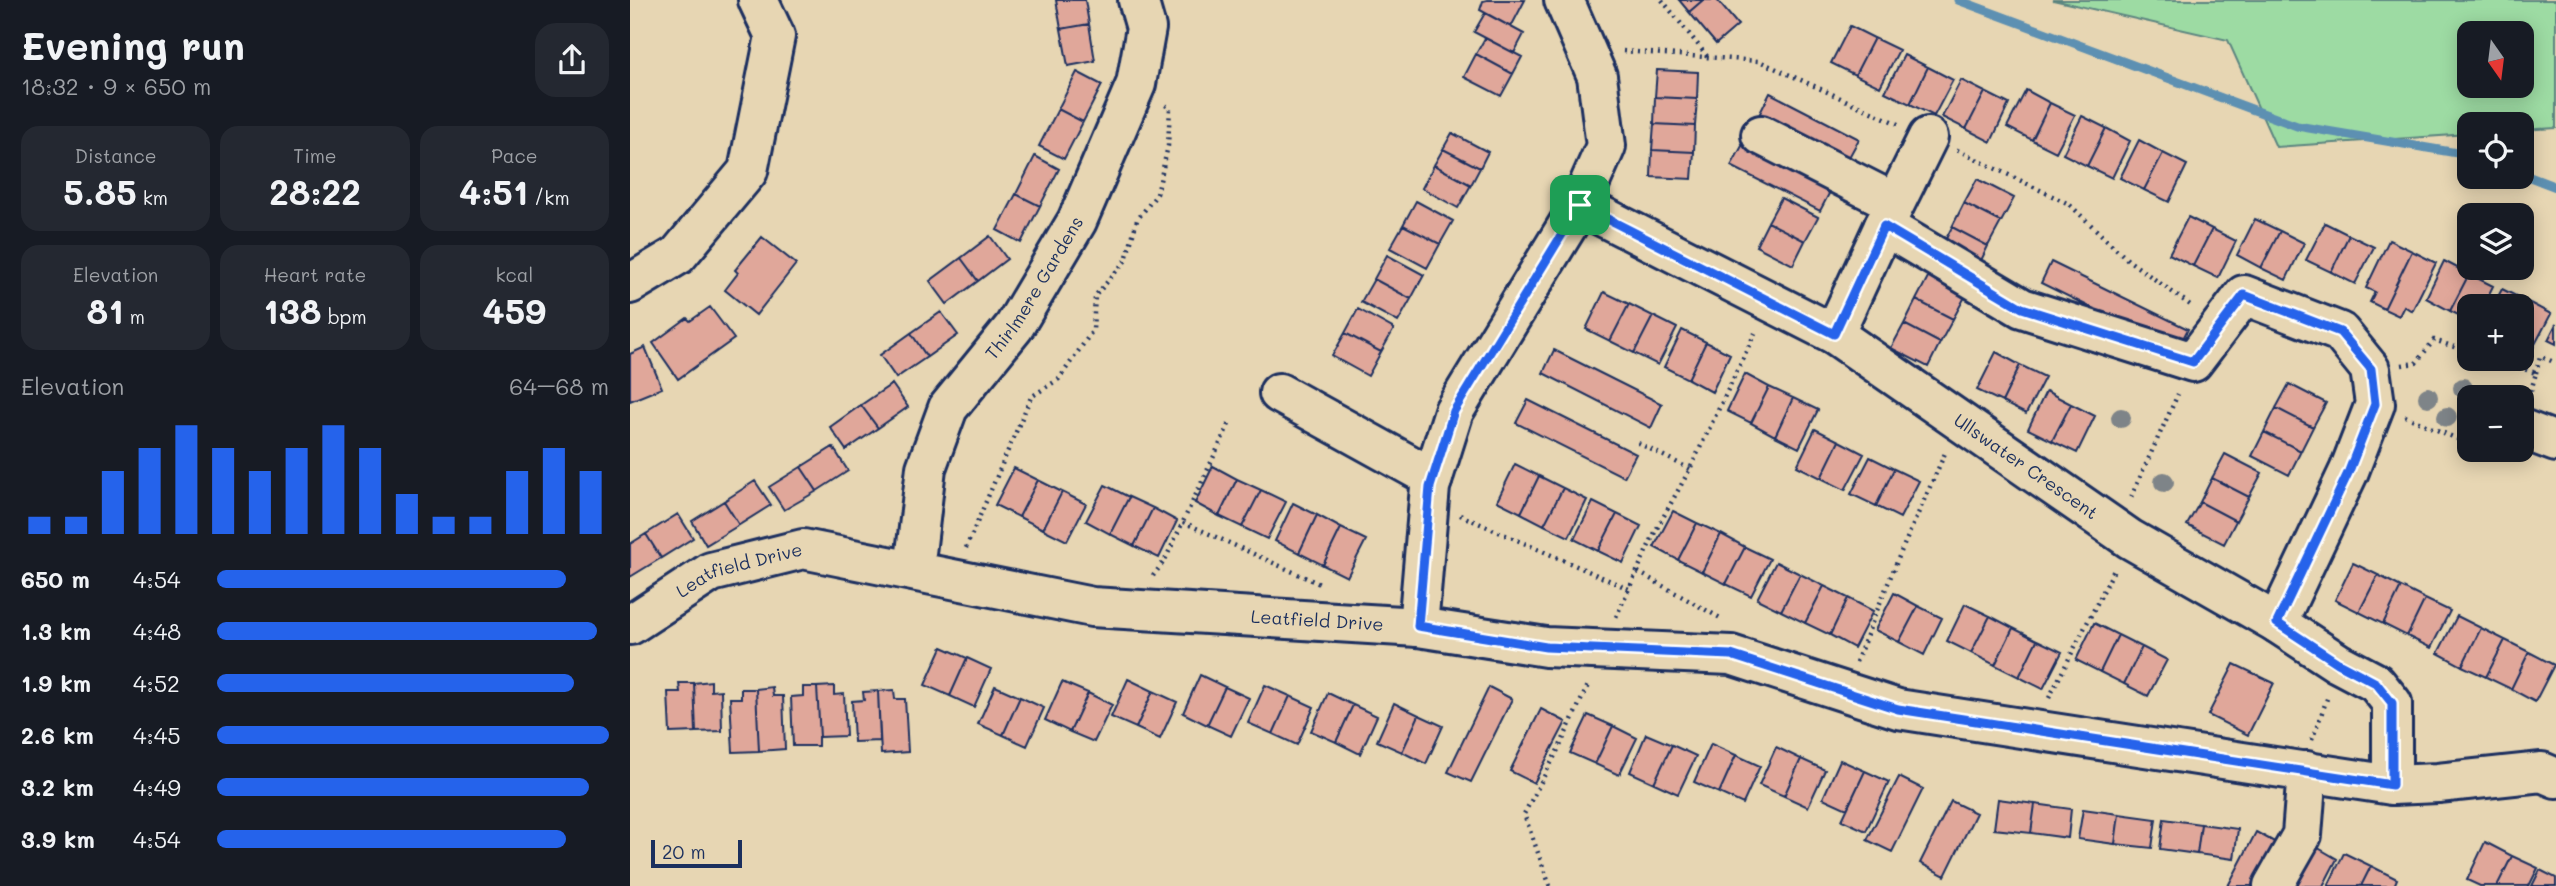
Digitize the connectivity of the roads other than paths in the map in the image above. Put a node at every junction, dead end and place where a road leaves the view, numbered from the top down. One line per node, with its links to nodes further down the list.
1 (758, 0): 8 (street)
2 (1138, 0): 14 (street, Thirlmere Gardens)
3 (1564, 0): 6 (street)
4 (1761, 135): 7 (street)
5 (1928, 137): 7 (street)
6 (1580, 205): 9 (street, Ullswater Crescent); 13 (street)
7 (1889, 215): 9 (street); 15 (street)
8 (630, 284)
9 (1834, 334): 15 (street, Ullswater Crescent)
10 (1279, 393): 13 (street)
11 (2534, 422): 12 (street)
12 (2556, 442)
13 (1431, 490): 17 (street)
14 (914, 570): 16 (street, Leatfield Drive); 17 (street, Leatfield Drive)
15 (2277, 623): 20 (street, Ullswater Crescent)
16 (630, 625)
17 (1418, 626): 18 (street, Leatfield Drive)
18 (2307, 772): 20 (street, Leatfield Drive); 21 (street)
19 (2556, 778): 20 (street, Leatfield Drive)
20 (2392, 785)
21 (2273, 886)

